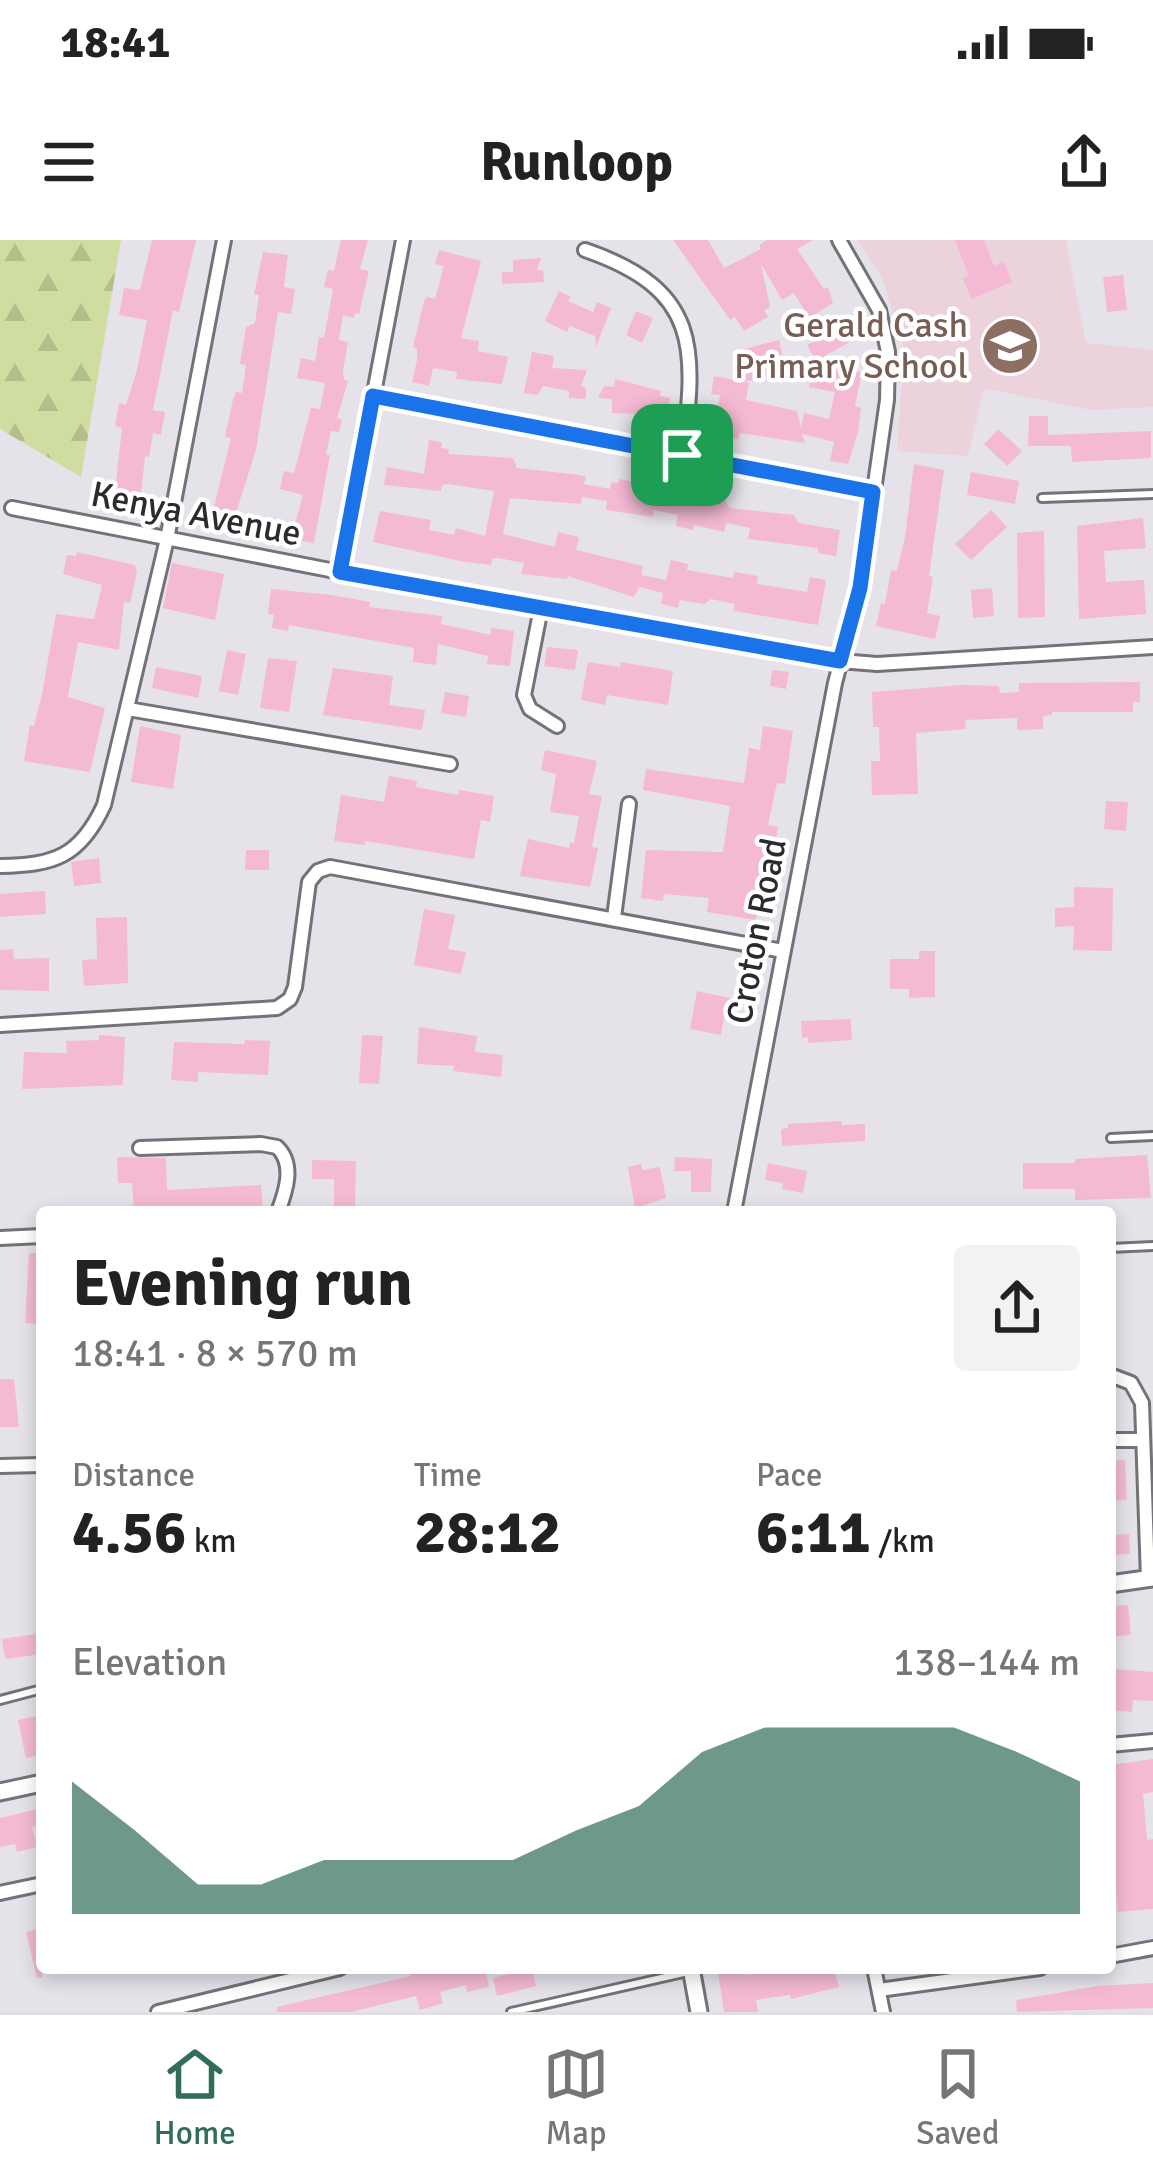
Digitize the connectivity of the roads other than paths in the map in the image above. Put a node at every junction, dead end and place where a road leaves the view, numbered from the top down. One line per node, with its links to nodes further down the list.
1 (224, 240): 11 (street)
2 (403, 240): 5 (street)
3 (839, 240): 7 (street, Croton Road)
4 (585, 250): 6 (street)
5 (373, 396): 6 (street); 12 (street)
6 (682, 455): 7 (street)
7 (873, 492): 15 (street, Croton Road)
8 (1153, 494): 9 (lane)
9 (1042, 498)
10 (12, 508): 11 (street, Kenya Avenue)
11 (167, 539): 12 (street, Kenya Avenue); 16 (street)
12 (340, 572): 13 (street, Kenya Avenue)
13 (541, 608): 15 (street, Kenya Avenue); 17 (street)
14 (1153, 647): 15 (street, Kenya Avenue)
15 (840, 661): 22 (street, Croton Road)
16 (128, 709): 18 (street); 20 (street)
17 (557, 726)
18 (450, 764)
19 (629, 804): 21 (street)
20 (0, 866)
21 (614, 917): 22 (street); 23 (street)
22 (784, 951): 28 (street, Croton Road)
23 (0, 1025)
24 (1153, 1136): 25 (lane)
25 (1111, 1138)
26 (140, 1148): 27 (street)
27 (280, 1206)
28 (735, 1206)
29 (36, 1236): 30 (street)
30 (0, 1238)
31 (1153, 1246): 32 (lane)
32 (1116, 1248)
33 (1116, 1376): 35 (street)
34 (1116, 1440): 35 (street)
35 (1143, 1440): 38 (street)
36 (36, 1465): 37 (street)
37 (0, 1466)
38 (1151, 1578): 39 (street)
39 (1116, 1583)
40 (36, 1691): 41 (lane)
41 (0, 1700)
42 (1153, 1741): 43 (street)
43 (1116, 1744)
44 (36, 1784): 45 (street)
45 (0, 1792)
46 (36, 1885): 47 (street)
47 (0, 1893)
48 (1153, 1948): 49 (street)
49 (1116, 1955)
50 (315, 1974): 56 (street)
51 (674, 1974): 57 (lane)
52 (692, 1974): 58 (street)
53 (875, 1974): 55 (street)
54 (993, 1974): 55 (street)
55 (879, 1990): 59 (street)
56 (158, 2012)
57 (512, 2012)
58 (699, 2012)
59 (883, 2012)

